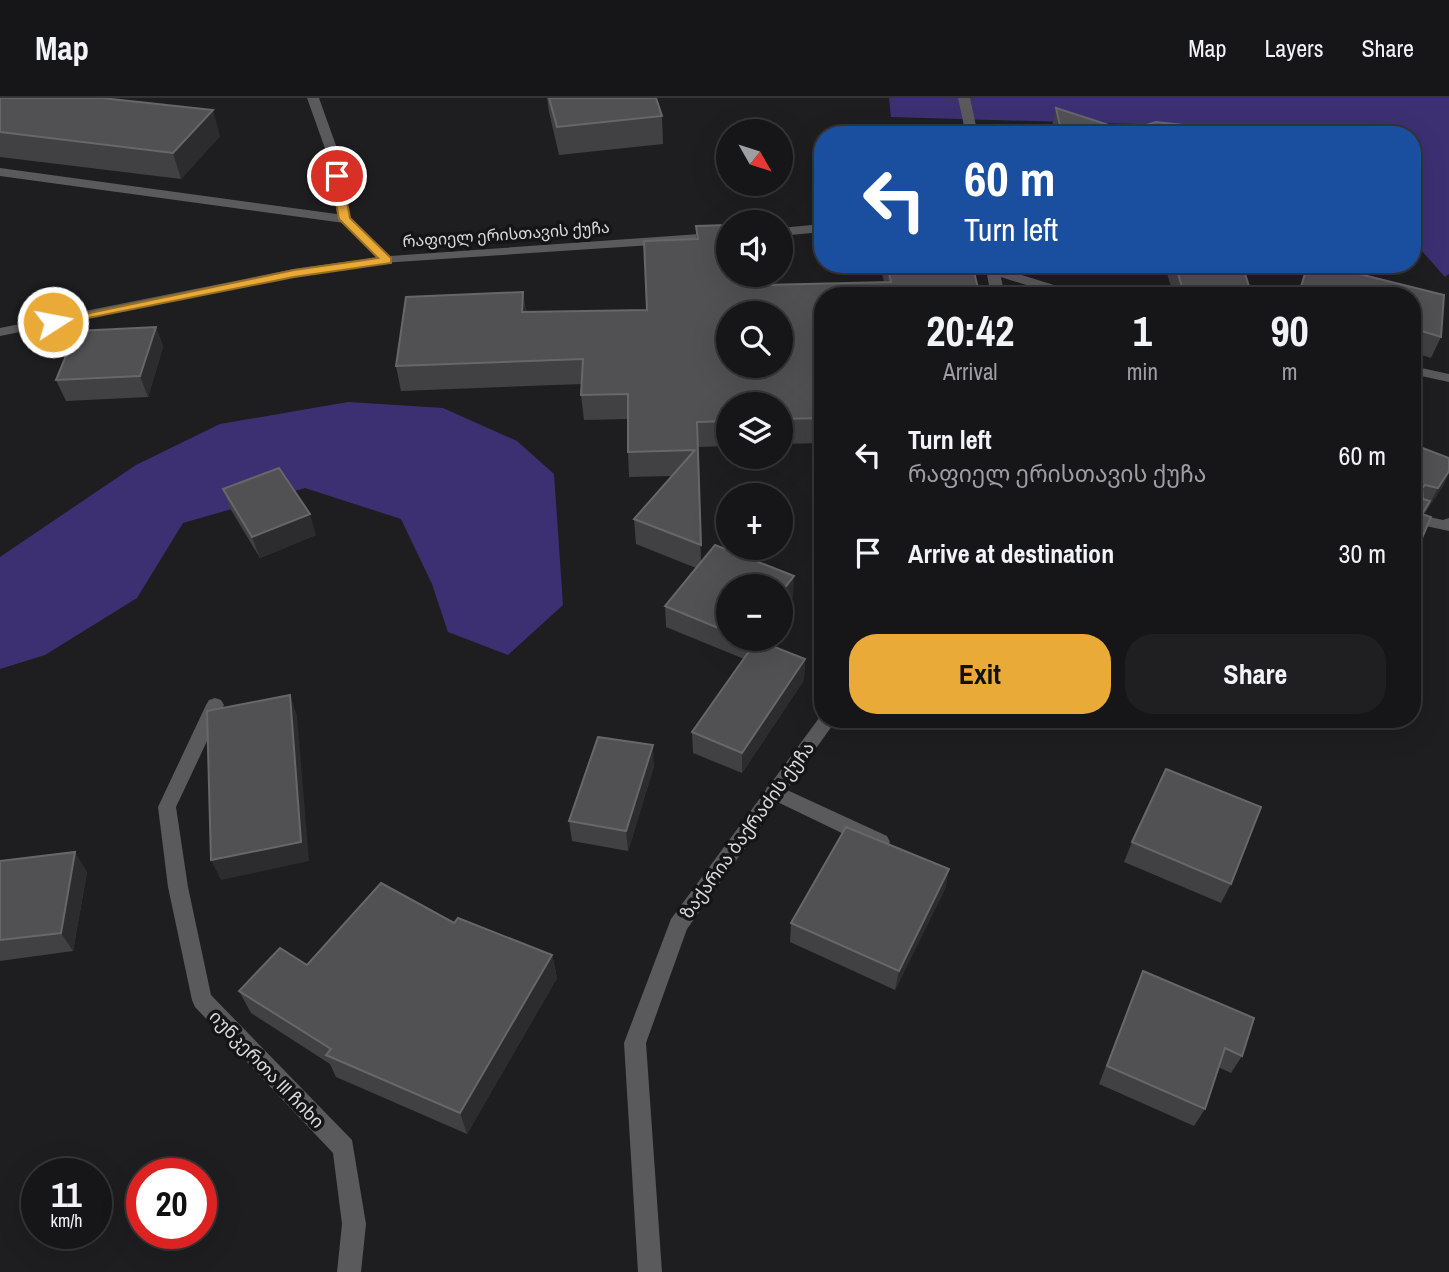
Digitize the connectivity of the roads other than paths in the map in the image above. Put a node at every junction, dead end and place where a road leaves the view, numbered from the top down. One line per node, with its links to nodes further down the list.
1 (313, 98): 5 (street)
2 (964, 98): 3 (street)
3 (970, 126)
4 (0, 172): 5 (street)
5 (344, 219): 9 (street, რაფიელ ერისთავის ქუჩა)
6 (814, 229): 7 (street)
7 (793, 231)
8 (716, 237): 9 (street, რაფიელ ერისთავის ქუჩა)
9 (387, 260): 12 (street)
10 (1009, 273): 11 (street)
11 (1049, 287)
12 (0, 332)
13 (1421, 372): 14 (street)
14 (1449, 378)
15 (1421, 520): 16 (street)
16 (1449, 523)
17 (215, 705): 21 (street, იუნკერთა III ჩიხი)
18 (821, 728): 19 (street, ზაქარია ბაქრაძის ქუჩა)
19 (774, 792): 20 (street); 22 (street, ზაქარია ბაქრაძის ქუჩა)
20 (893, 848)
21 (349, 1272)
22 (650, 1272)

